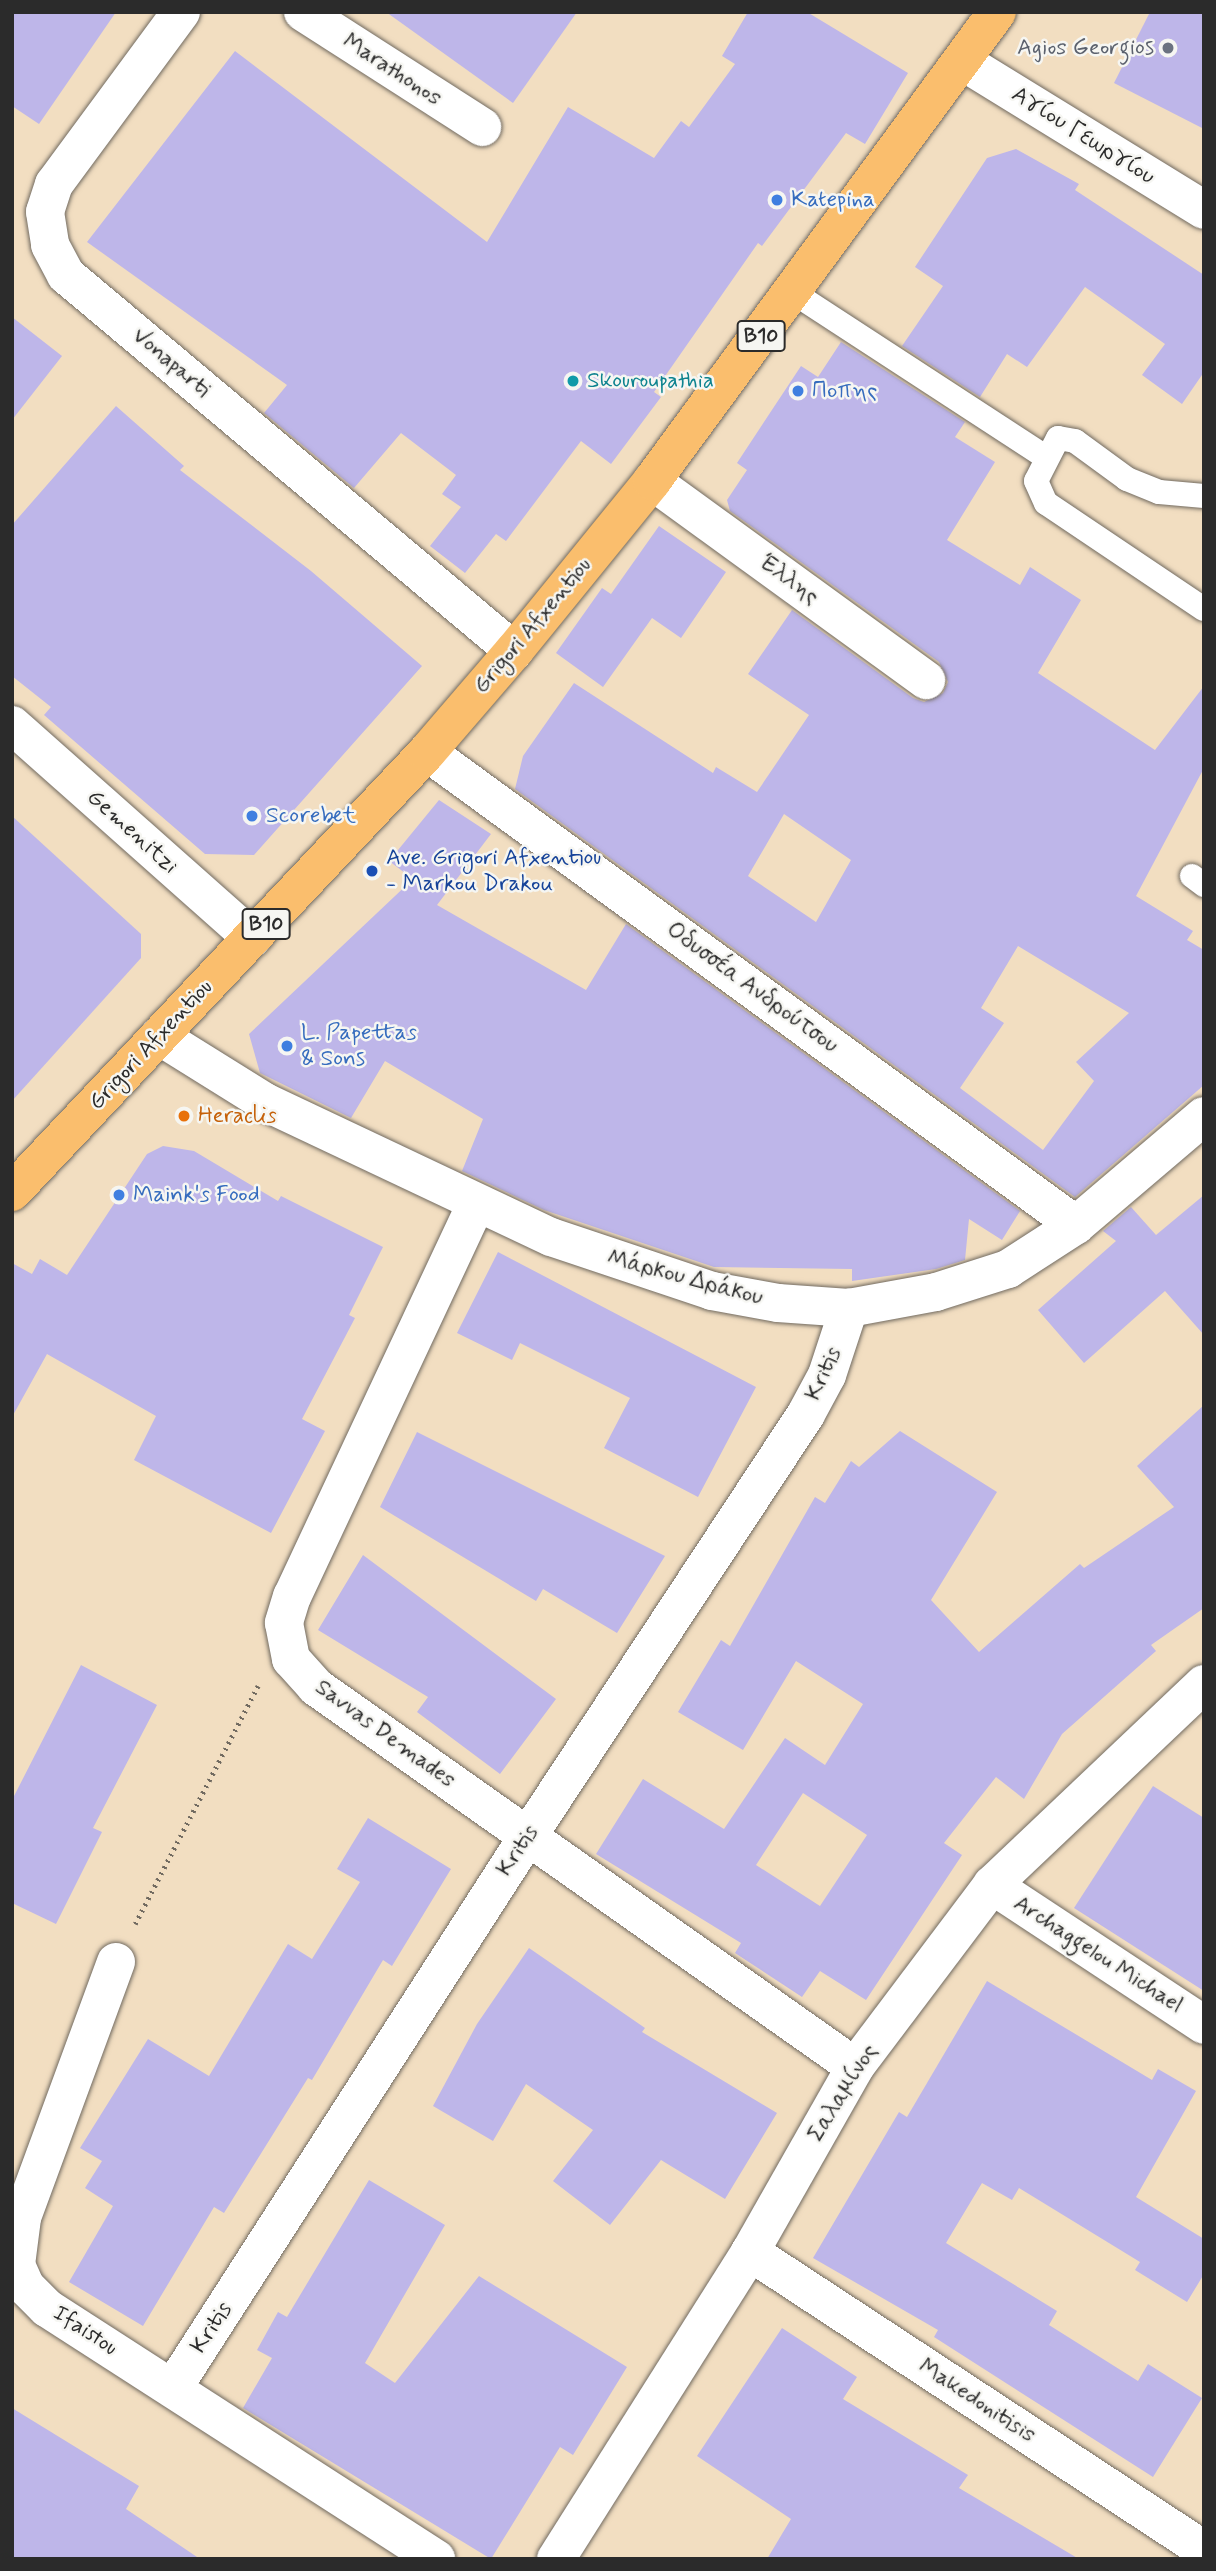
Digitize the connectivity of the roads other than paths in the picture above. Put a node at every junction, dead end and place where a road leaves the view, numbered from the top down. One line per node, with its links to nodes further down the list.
1 (181, 12): 12 (street, Vonaparti)
2 (303, 12): 5 (street, Marathonos)
3 (997, 12): 4 (main road, Grigori Afxentiou / B10)
4 (962, 61): 6 (street, Αγίου Γεωργίου); 7 (main road, Grigori Afxentiou / B10)
5 (482, 127)
6 (1204, 210)
7 (794, 293): 8 (lane); 9 (main road, Grigori Afxentiou / B10)
8 (1046, 457): 10 (lane); 11 (lane)
9 (652, 481): 12 (main road, Grigori Afxentiou / B10); 13 (street, Έλλης)
10 (1204, 496)
11 (1204, 609)
12 (514, 651): 15 (main road, Grigori Afxentiou / B10)
13 (926, 680)
14 (12, 725): 16 (street, Gemenitzi)
15 (427, 752): 16 (main road, Grigori Afxentiou / B10); 21 (street, Οδυσσέα Ανδρούτσου)
16 (252, 938): 17 (main road, Grigori Afxentiou / B10)
17 (159, 1036): 19 (main road, Grigori Afxentiou / B10); 20 (street, Μάρκου Δράκου)
18 (1204, 1116): 21 (street, Μάρκου Δράκου)
19 (12, 1192)
20 (477, 1204): 22 (street, Μάρκου Δράκου); 24 (street, Savvas Demades)
21 (1076, 1224): 22 (street, Μάρκου Δράκου)
22 (849, 1308): 24 (street, Kritis)
23 (1204, 1684): 25 (street, Σαλαμίνος)
24 (527, 1836): 28 (street, Savvas Demades); 30 (street, Kritis)
25 (992, 1885): 27 (street, Archaggelou Michael); 28 (street, Σαλαμίνος)
26 (116, 1962): 30 (street, Ifaistou)
27 (1204, 2025)
28 (855, 2067): 29 (street, Σαλαμίνος)
29 (750, 2252): 31 (street, Makedonitisis); 33 (street, Σαλαμίνος)
30 (173, 2388): 32 (street, Ifaistou)
31 (1204, 2550)
32 (436, 2559)
33 (556, 2559)

